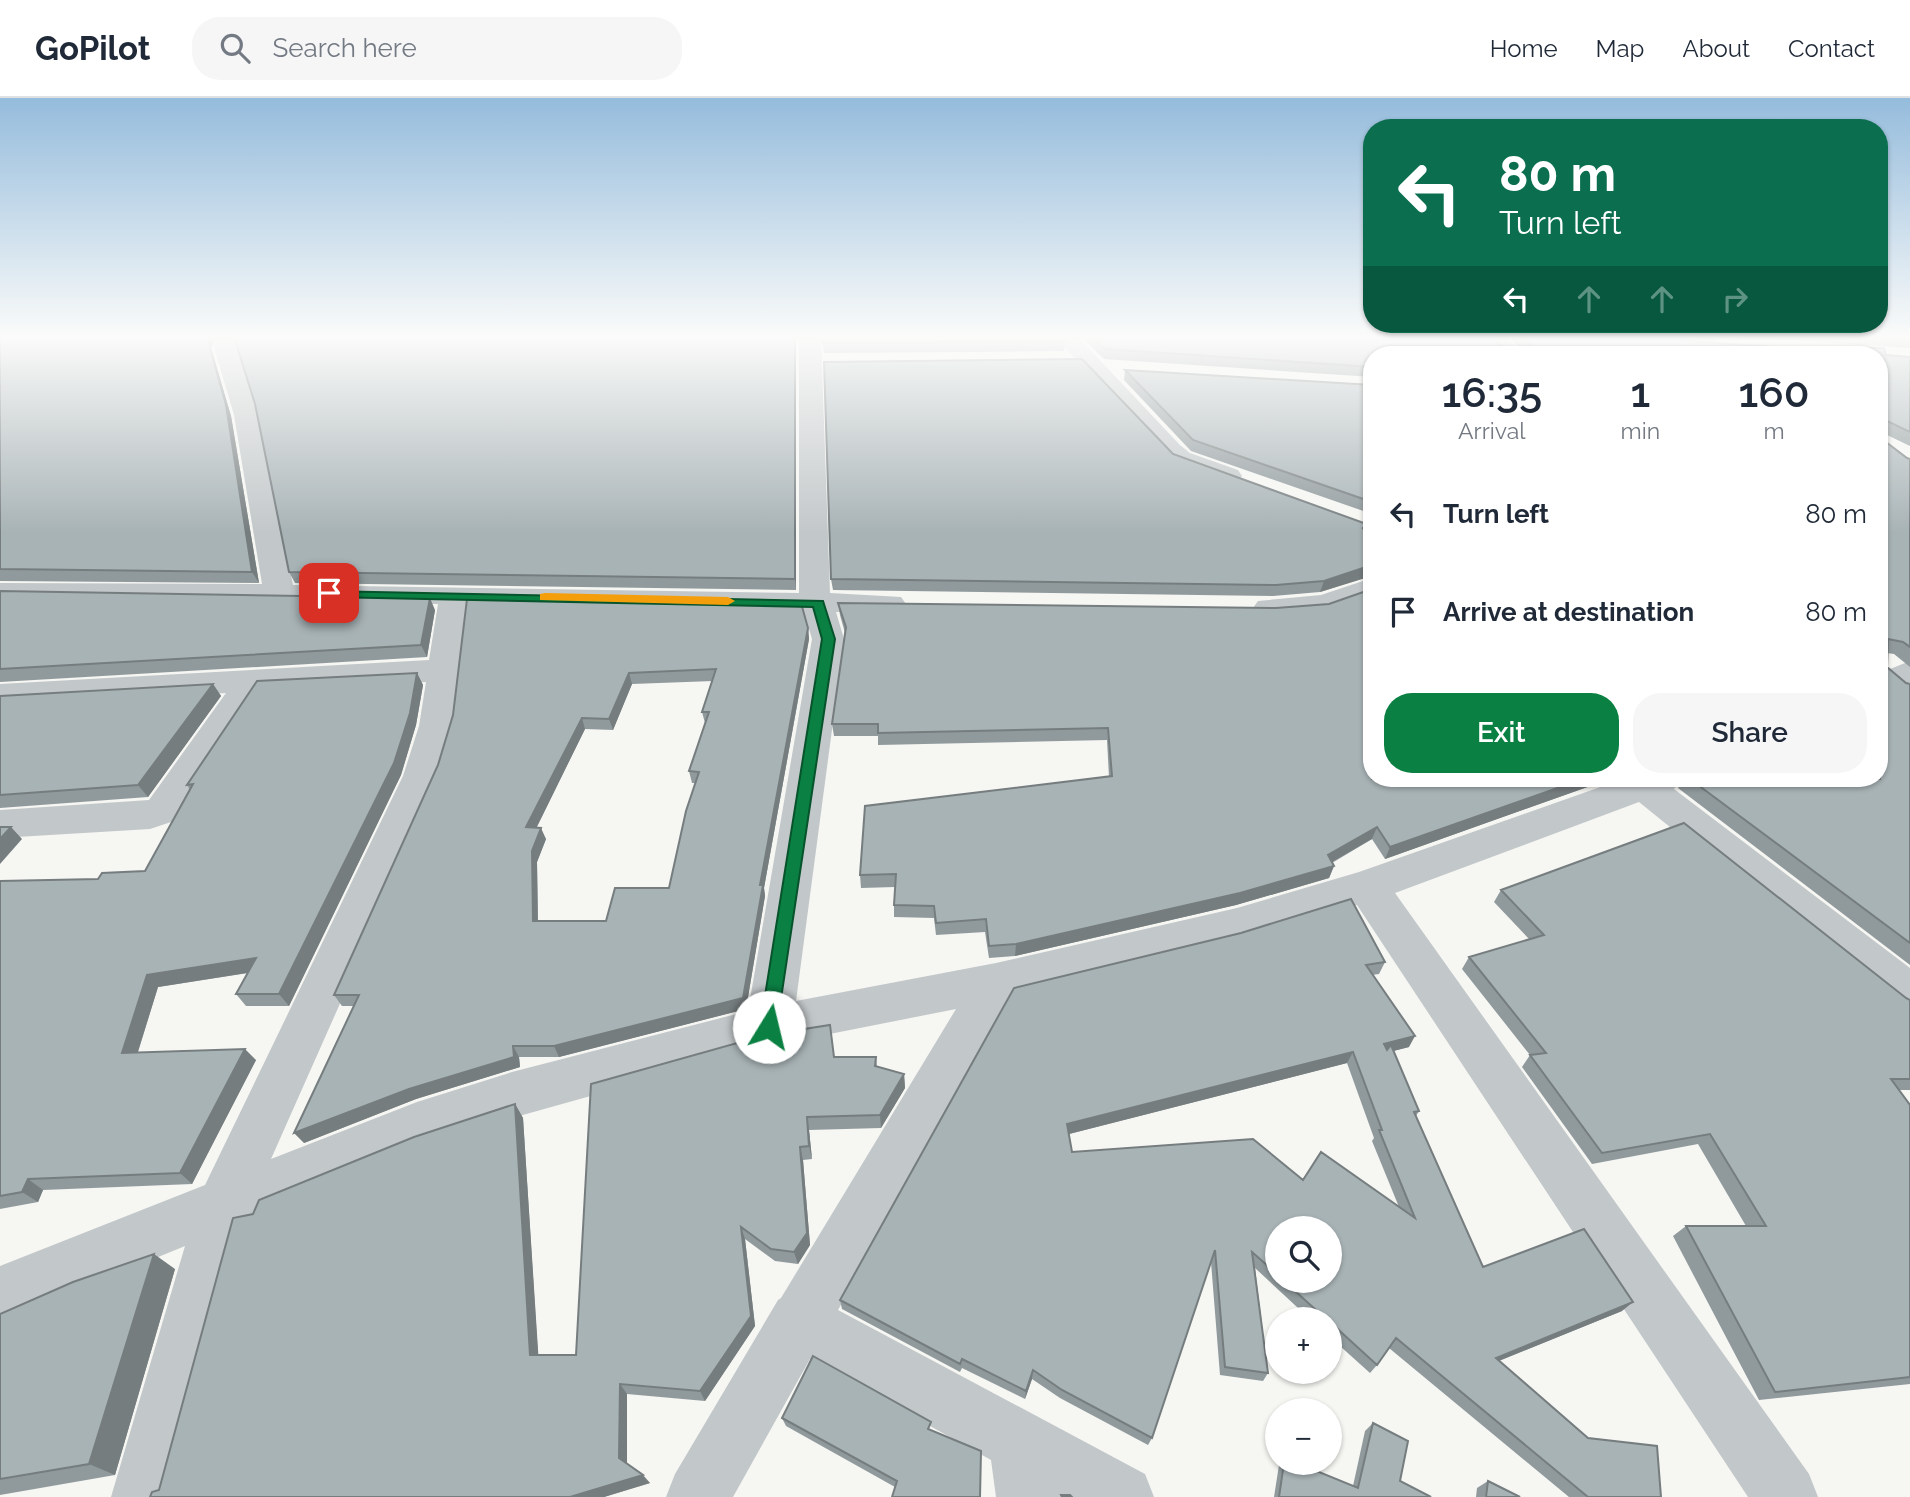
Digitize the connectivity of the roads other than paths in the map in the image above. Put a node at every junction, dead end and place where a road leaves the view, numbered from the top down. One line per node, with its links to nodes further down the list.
1 (242, 402): 7 (street)
2 (816, 402): 9 (street)
3 (1129, 402): 4 (street)
4 (1246, 482)
5 (1363, 590): 11 (street)
6 (0, 592): 7 (street)
7 (279, 593): 8 (street)
8 (455, 595): 9 (street); 12 (street)
9 (818, 604): 10 (street); 21 (street)
10 (915, 604)
11 (1246, 608)
12 (445, 670): 13 (street); 22 (street)
13 (252, 682): 14 (street); 17 (street)
14 (0, 695)
15 (1639, 787): 18 (street)
16 (1659, 787): 20 (street)
17 (0, 824)
18 (1367, 886): 19 (street); 29 (street)
19 (996, 982): 21 (street); 24 (street)
20 (1910, 994)
21 (769, 1027): 22 (street)
22 (225, 1202): 23 (street); 26 (street)
23 (0, 1294)
24 (798, 1320): 25 (street); 27 (street)
25 (1024, 1469): 28 (street)
26 (143, 1497)
27 (698, 1497)
28 (1122, 1497)
29 (1786, 1497)

